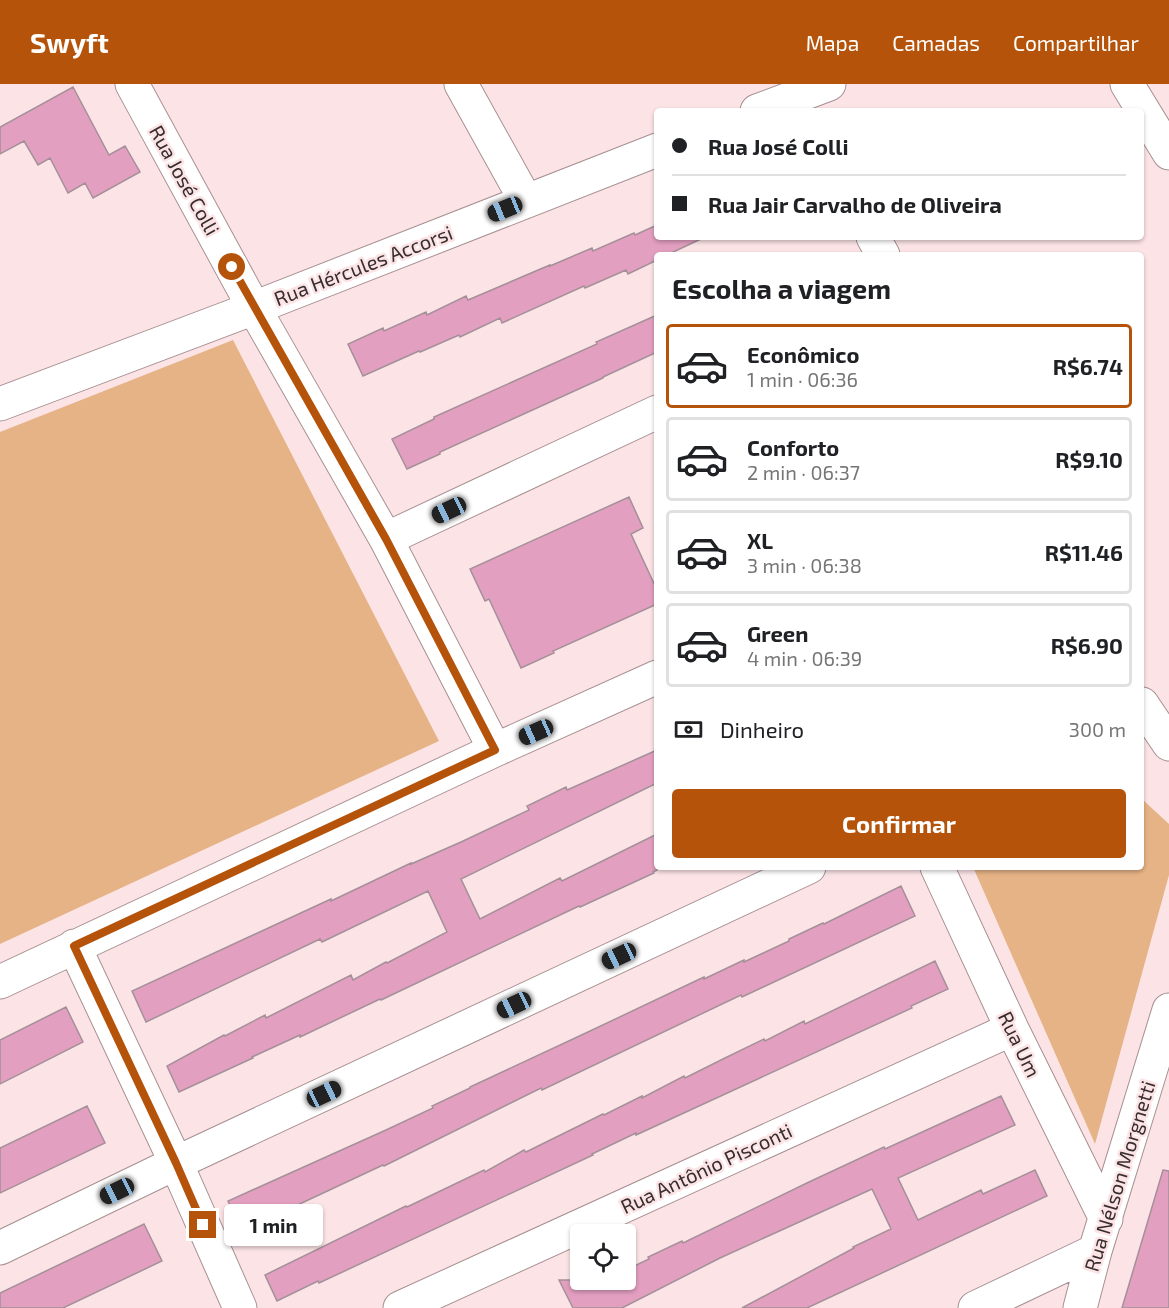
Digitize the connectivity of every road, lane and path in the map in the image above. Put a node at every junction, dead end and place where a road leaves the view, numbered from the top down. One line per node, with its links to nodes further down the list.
1 (132, 84): 12 (street, Rua José Colli)
2 (461, 84): 11 (street)
3 (829, 84): 5 (street)
4 (1127, 84): 7 (street)
5 (793, 97): 6 (street)
6 (765, 108)
7 (1142, 108)
8 (1144, 112): 10 (street)
9 (654, 151): 11 (street, Rua Hércules Accorsi)
10 (1169, 153)
11 (526, 201): 12 (street, Rua Hércules Accorsi)
12 (254, 308): 13 (street, Rua Hércules Accorsi); 15 (street, Rua José Colli)
13 (0, 404)
14 (654, 413): 15 (street)
15 (386, 539): 19 (street, Rua José Colli)
16 (654, 678): 19 (street)
17 (1144, 710): 18 (street)
18 (1169, 744)
19 (495, 750): 22 (street)
20 (803, 870): 26 (street)
21 (938, 870): 25 (street, Rua Um)
22 (74, 946): 23 (street); 26 (street)
23 (0, 982)
24 (1169, 1010): 27 (street, Rua Nélson Morgnetti)
25 (1012, 1029): 27 (street, Rua Um); 31 (street, Rua Antônio Pisconti)
26 (176, 1163): 28 (street); 30 (street)
27 (1106, 1219): 29 (street, Rua Nélson Morgnetti)
28 (0, 1248)
29 (1095, 1251): 32 (street); 33 (street, Rua Nélson Morgnetti)
30 (240, 1308)
31 (400, 1308)
32 (975, 1308)
33 (1080, 1308)

